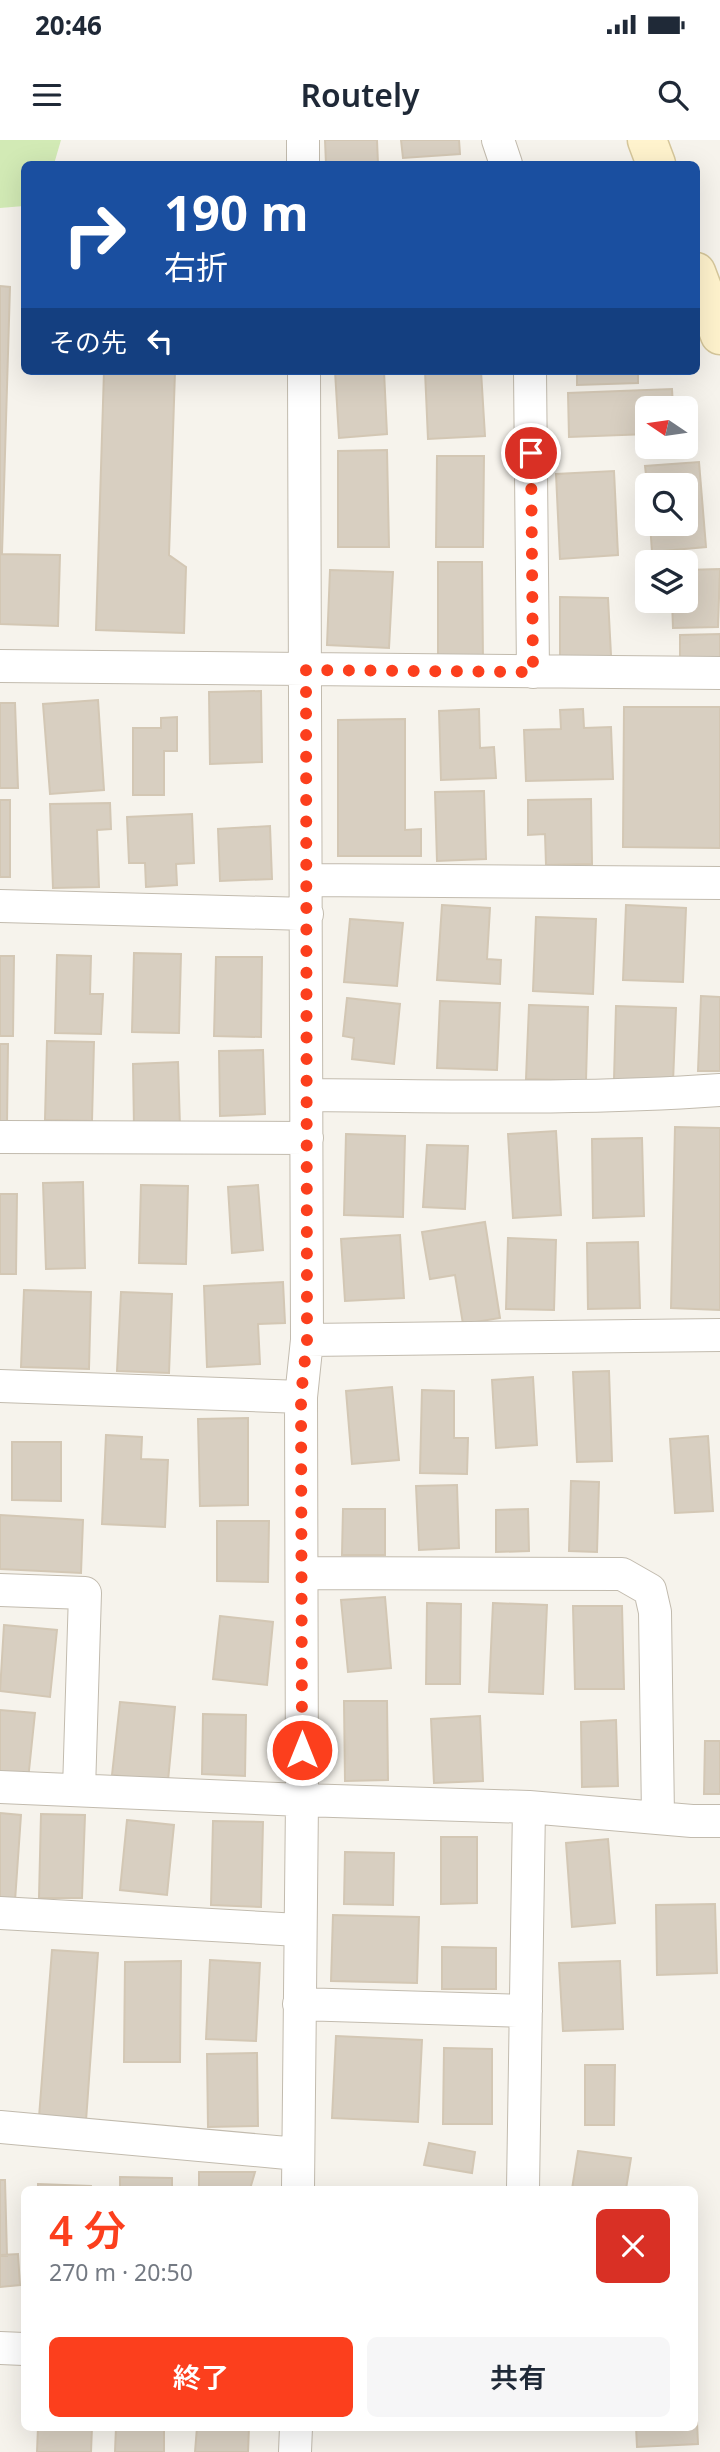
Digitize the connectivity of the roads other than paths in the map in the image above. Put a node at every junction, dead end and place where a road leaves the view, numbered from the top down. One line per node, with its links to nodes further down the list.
1 (303, 140): 4 (street)
2 (498, 140): 5 (street)
3 (647, 140): 6 (street)
4 (303, 161)
5 (505, 161)
6 (655, 161)
7 (700, 282): 8 (street)
8 (720, 335)
9 (304, 375): 12 (street)
10 (530, 375): 13 (street)
11 (0, 666): 12 (street)
12 (306, 670): 13 (street); 15 (street)
13 (533, 672): 14 (street)
14 (720, 673)
15 (307, 880): 16 (street); 18 (street)
16 (720, 883)
17 (0, 906): 18 (street)
18 (307, 914): 20 (street)
19 (720, 1090): 20 (street)
20 (307, 1095): 22 (street)
21 (0, 1137): 22 (street)
22 (307, 1138): 24 (street)
23 (720, 1335): 24 (street)
24 (307, 1340): 26 (street)
25 (0, 1386): 26 (street)
26 (301, 1396): 27 (street)
27 (302, 1573): 31 (street); 33 (street)
28 (0, 1590): 30 (street)
29 (0, 1787): 30 (street)
30 (79, 1790): 31 (street)
31 (302, 1800): 32 (street); 36 (street)
32 (529, 1807): 33 (street); 38 (street)
33 (658, 1816): 34 (street)
34 (720, 1821)
35 (0, 1913): 36 (street)
36 (299, 1930): 37 (street)
37 (299, 2004): 38 (street); 40 (street)
38 (526, 2011): 42 (street)
39 (0, 2127): 40 (street)
40 (298, 2154): 41 (street)
41 (298, 2186)
42 (523, 2186)
43 (0, 2348): 44 (street)
44 (21, 2349)
45 (296, 2431): 46 (street)
46 (295, 2452)

